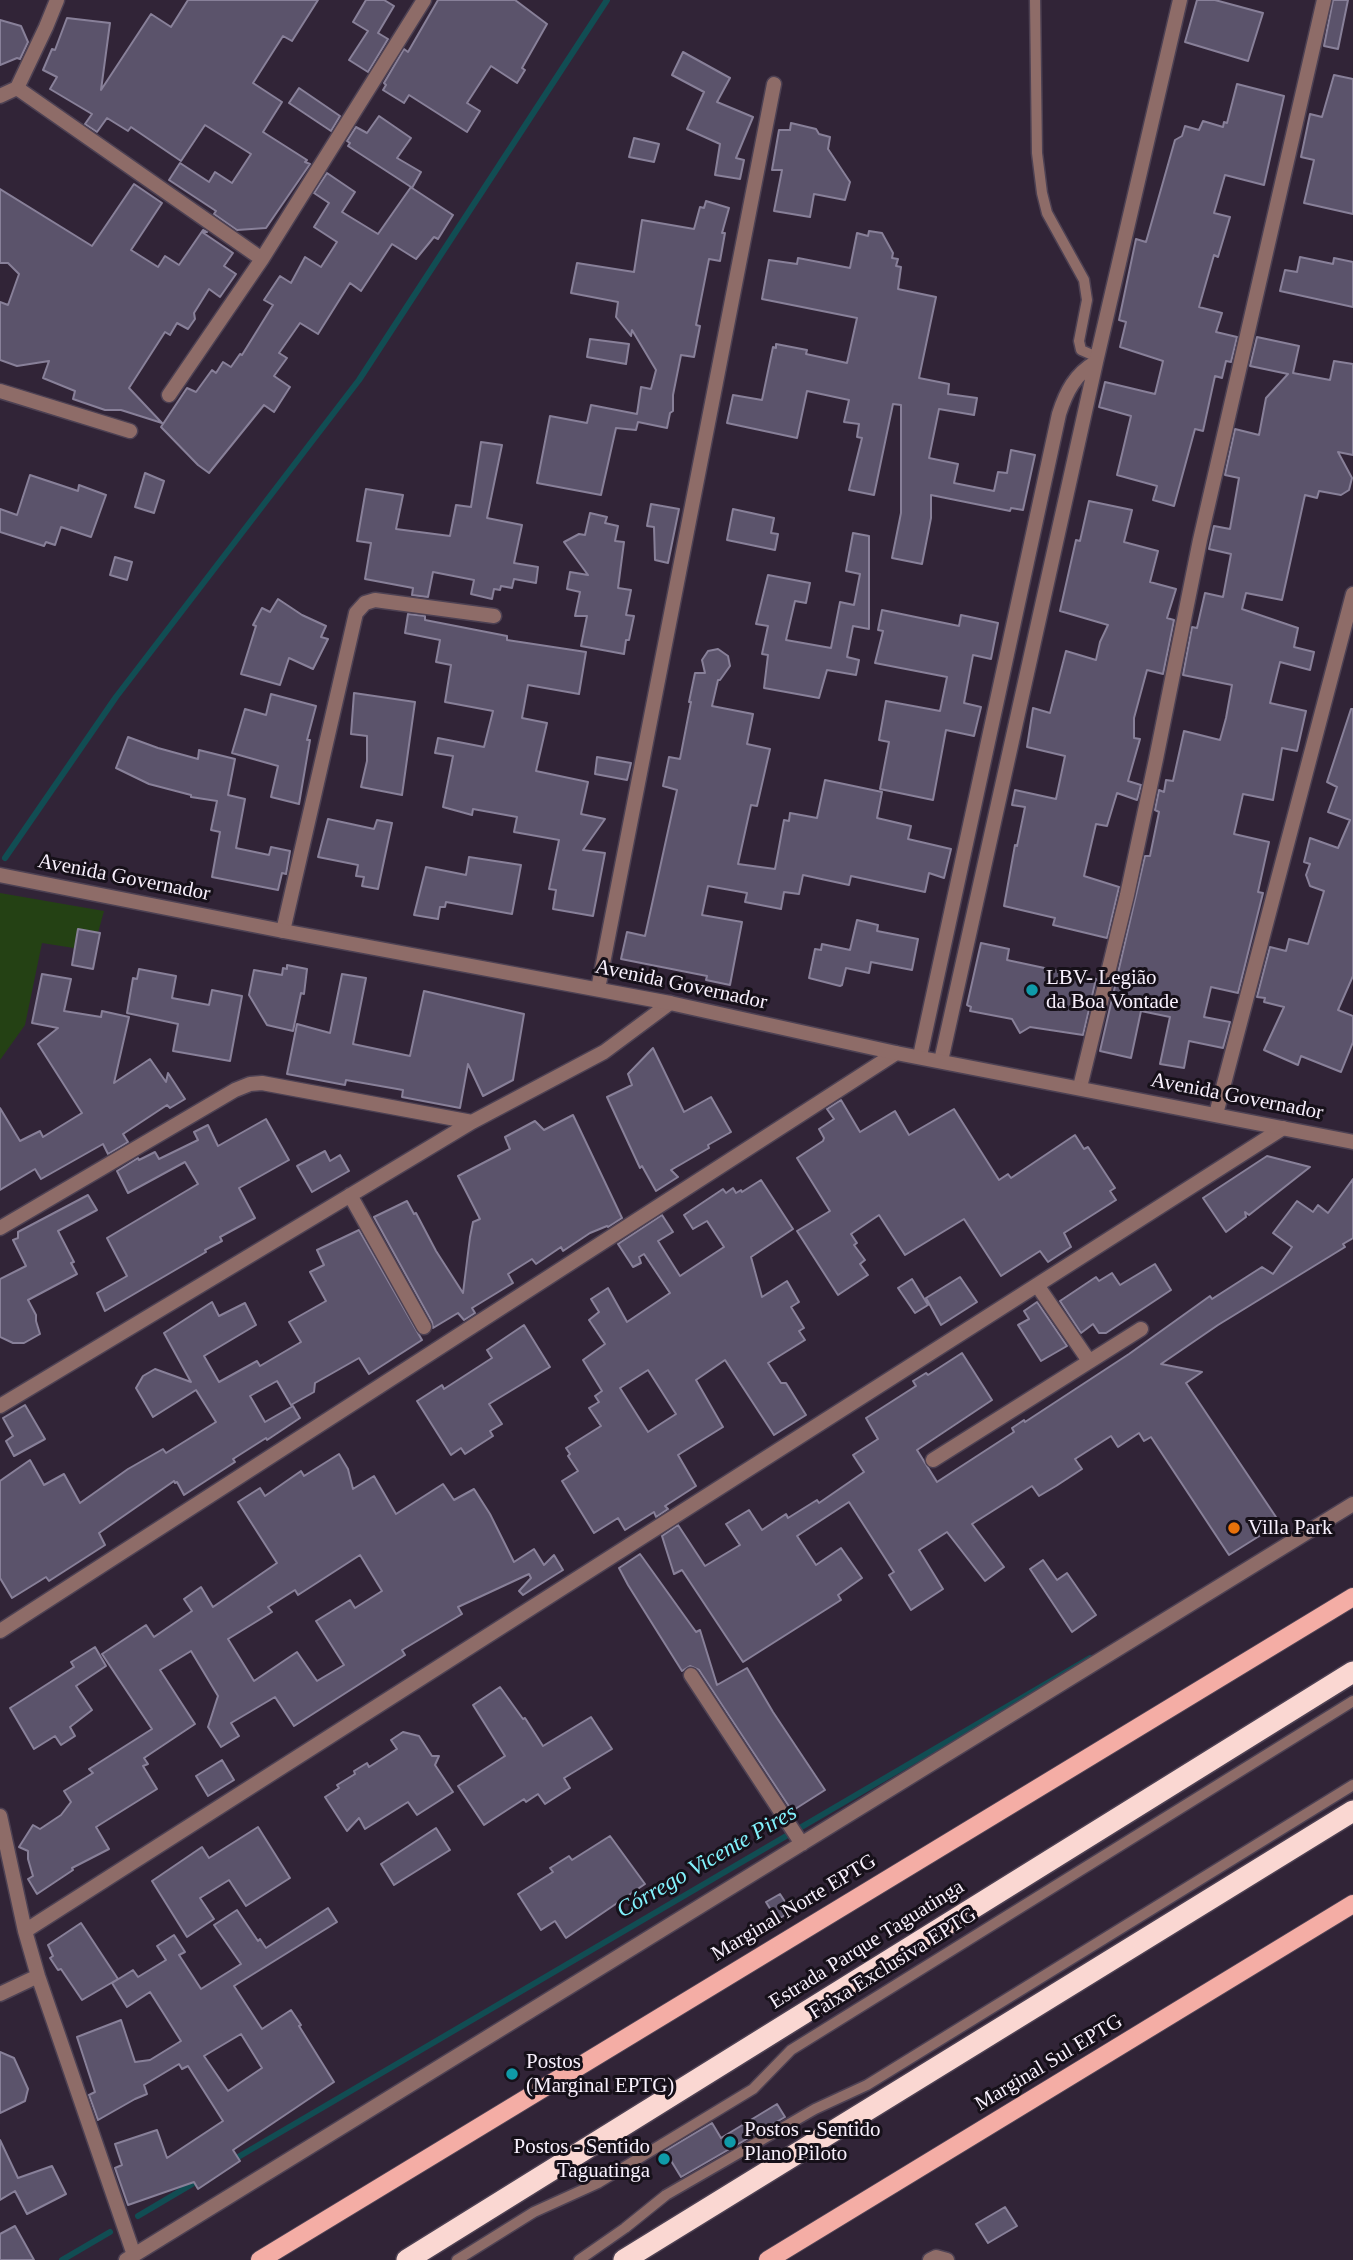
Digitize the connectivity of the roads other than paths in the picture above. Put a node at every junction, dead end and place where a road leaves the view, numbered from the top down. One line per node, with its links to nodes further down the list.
1 (57, 0): 7 (street)
2 (424, 0): 9 (street)
3 (1035, 0): 10 (lane)
4 (1180, 0): 10 (street)
5 (1324, 0): 23 (street)
6 (774, 83): 18 (street)
7 (17, 88): 8 (street); 9 (street)
8 (0, 96)
9 (262, 259): 12 (street)
10 (1096, 360): 21 (street); 22 (street)
11 (0, 391): 13 (street)
12 (169, 395)
13 (130, 431)
14 (1353, 594): 24 (street)
15 (494, 616): 17 (street)
16 (0, 875): 17 (street, Avenida Governador)
17 (283, 931): 18 (street, Avenida Governador)
18 (598, 989): 19 (street, Avenida Governador)
19 (670, 1003): 20 (street, Avenida Governador); 25 (street)
20 (896, 1053): 21 (street, Avenida Governador); 38 (street)
21 (920, 1056): 22 (street, Avenida Governador)
22 (941, 1061): 23 (street, Avenida Governador)
23 (1080, 1087): 24 (street, Avenida Governador)
24 (1216, 1114): 26 (street, Avenida Governador)
25 (472, 1122): 28 (street); 29 (street)
26 (1283, 1128): 27 (street, Avenida Governador); 30 (street)
27 (1353, 1142)
28 (350, 1195): 31 (street); 34 (street)
29 (0, 1228)
30 (1037, 1284): 33 (street); 47 (street)
31 (424, 1327)
32 (1141, 1329): 33 (street)
33 (1088, 1361): 35 (street)
34 (0, 1406)
35 (933, 1460)
36 (1353, 1504): 45 (street)
37 (1353, 1597): 51 (main road, Marginal Norte EPTG)
38 (0, 1631)
39 (1353, 1672): 52 (highway, Estrada Parque Taguatinga)
40 (691, 1675): 45 (street)
41 (1353, 1701): 53 (lane, Faixa Exclusiva EPTG)
42 (1353, 1785): 54 (lane)
43 (1353, 1811): 55 (highway)
44 (0, 1816): 47 (street)
45 (802, 1844): 50 (street)
46 (1353, 1904): 56 (main road, Marginal Sul EPTG)
47 (25, 1931): 48 (street)
48 (38, 1976): 49 (street); 50 (street)
49 (0, 1994)
50 (130, 2257)
51 (260, 2260)
52 (408, 2260)
53 (457, 2260)
54 (579, 2260)
55 (624, 2260)
56 (768, 2260)
57 (930, 2260): 58 (street)
58 (947, 2260)

